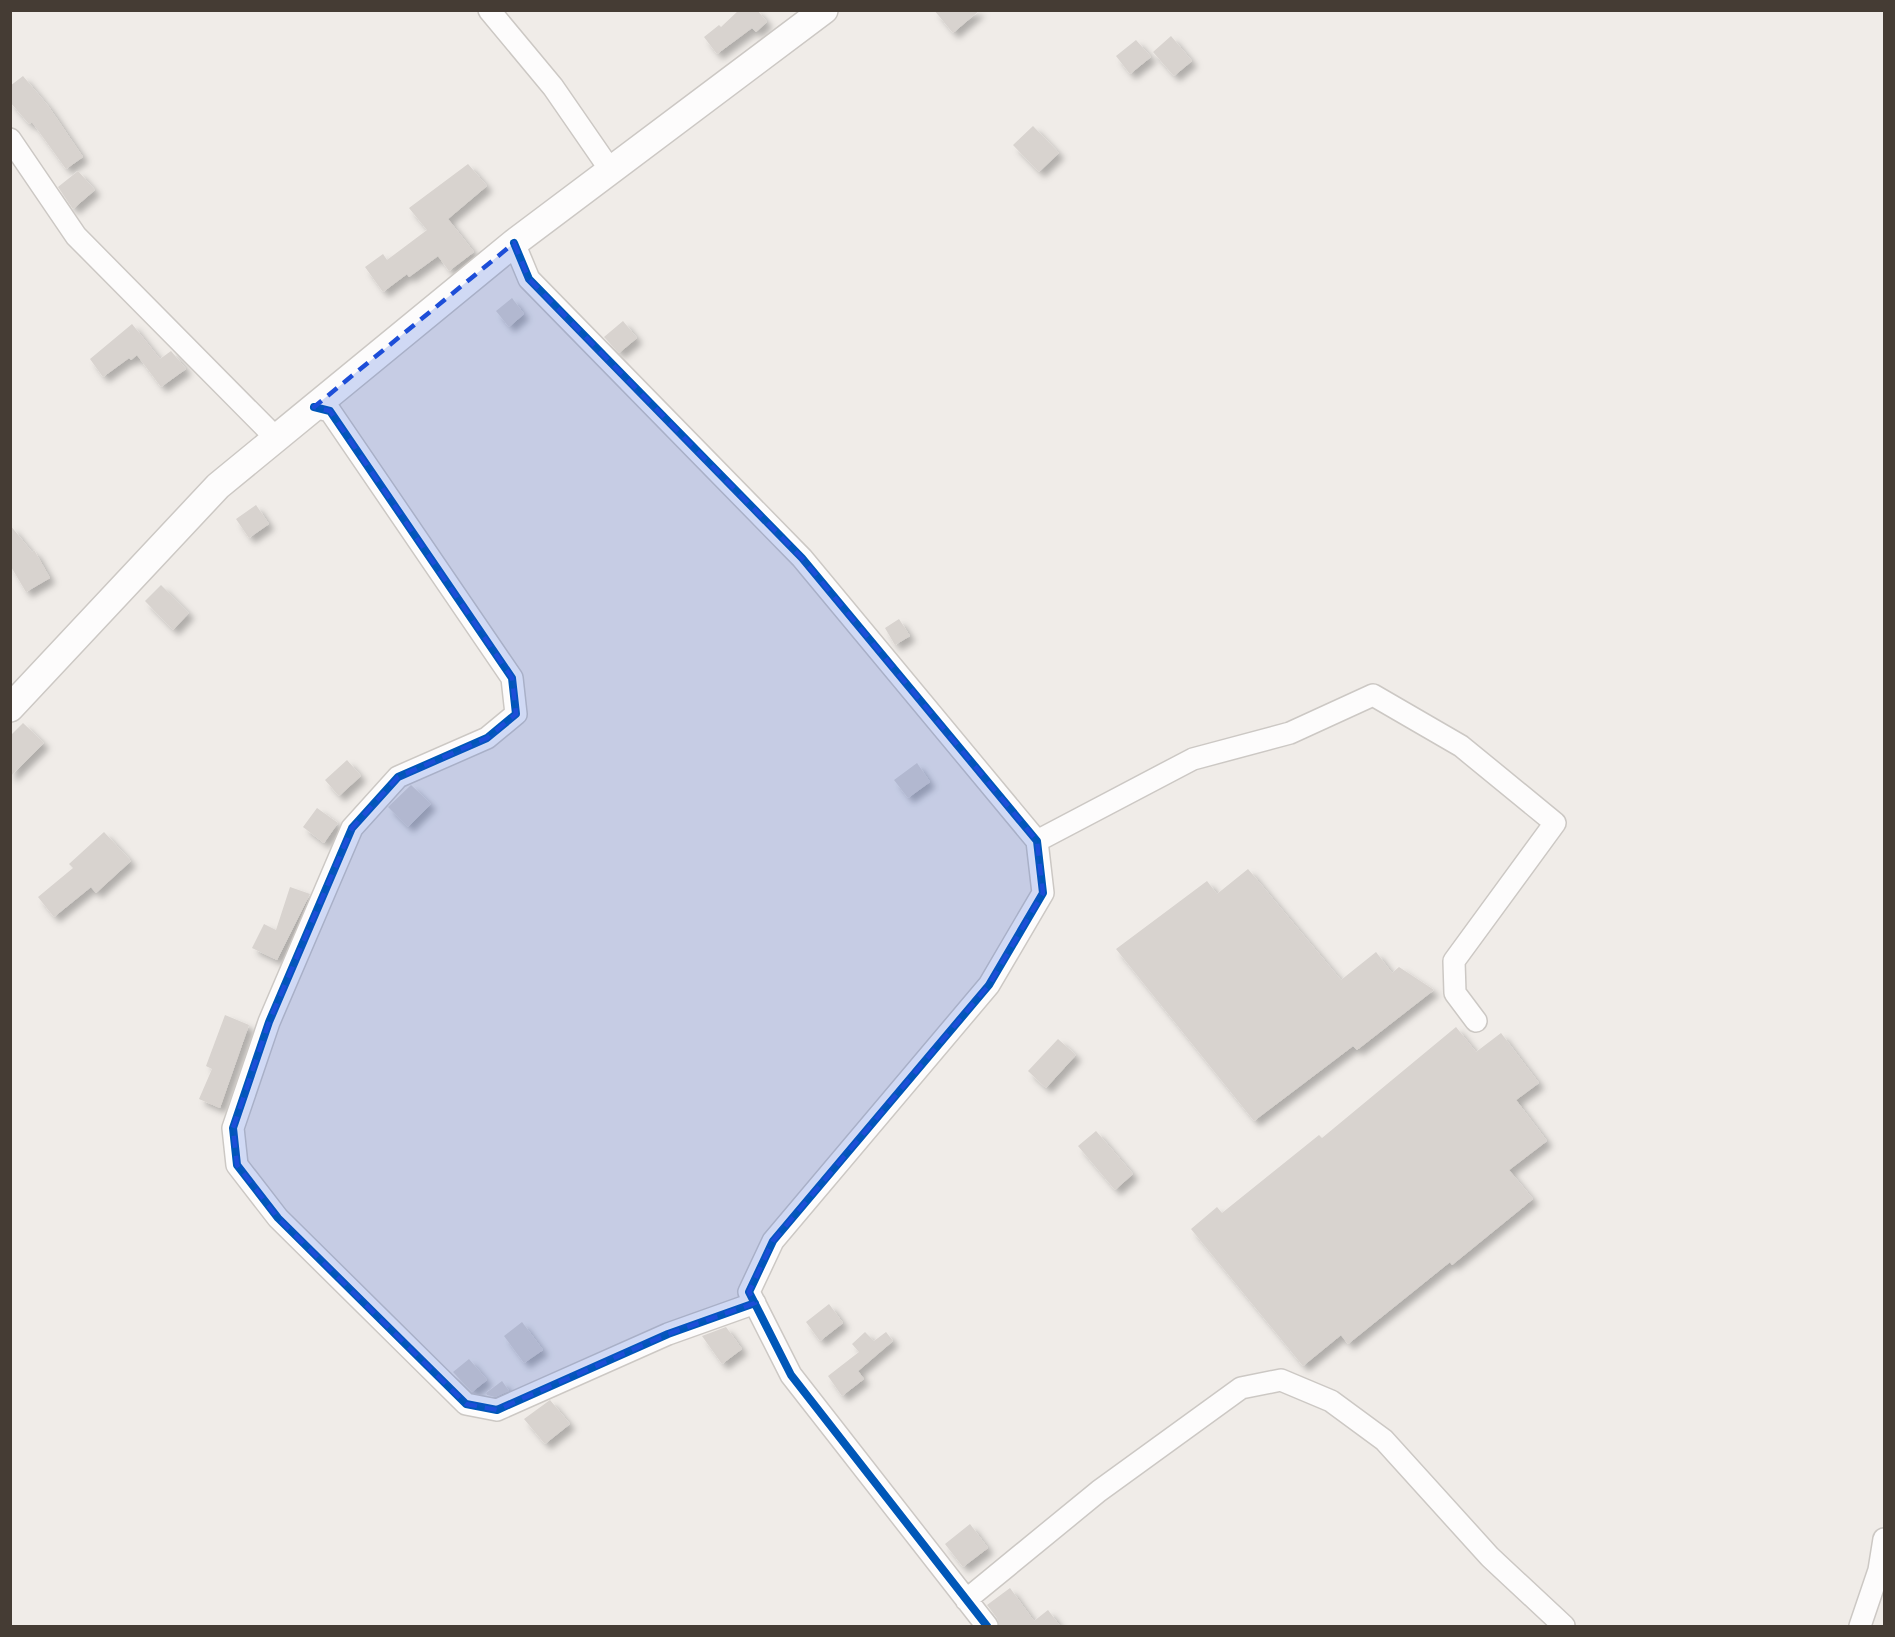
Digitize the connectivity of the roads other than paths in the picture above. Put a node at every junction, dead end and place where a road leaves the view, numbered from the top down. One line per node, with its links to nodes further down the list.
1 (489, 10): 4 (street)
2 (824, 10): 4 (street)
3 (10, 139): 7 (street)
4 (610, 171): 5 (street)
5 (514, 243): 6 (street); 9 (street)
6 (314, 407): 7 (street); 11 (street)
7 (276, 438): 8 (street)
8 (10, 708)
9 (1037, 841): 10 (street); 11 (street)
10 (1476, 1021)
11 (755, 1303): 13 (street)
12 (1884, 1539): 16 (street)
13 (966, 1599): 14 (street); 15 (street)
14 (987, 1626)
15 (1564, 1626)
16 (1860, 1626)

